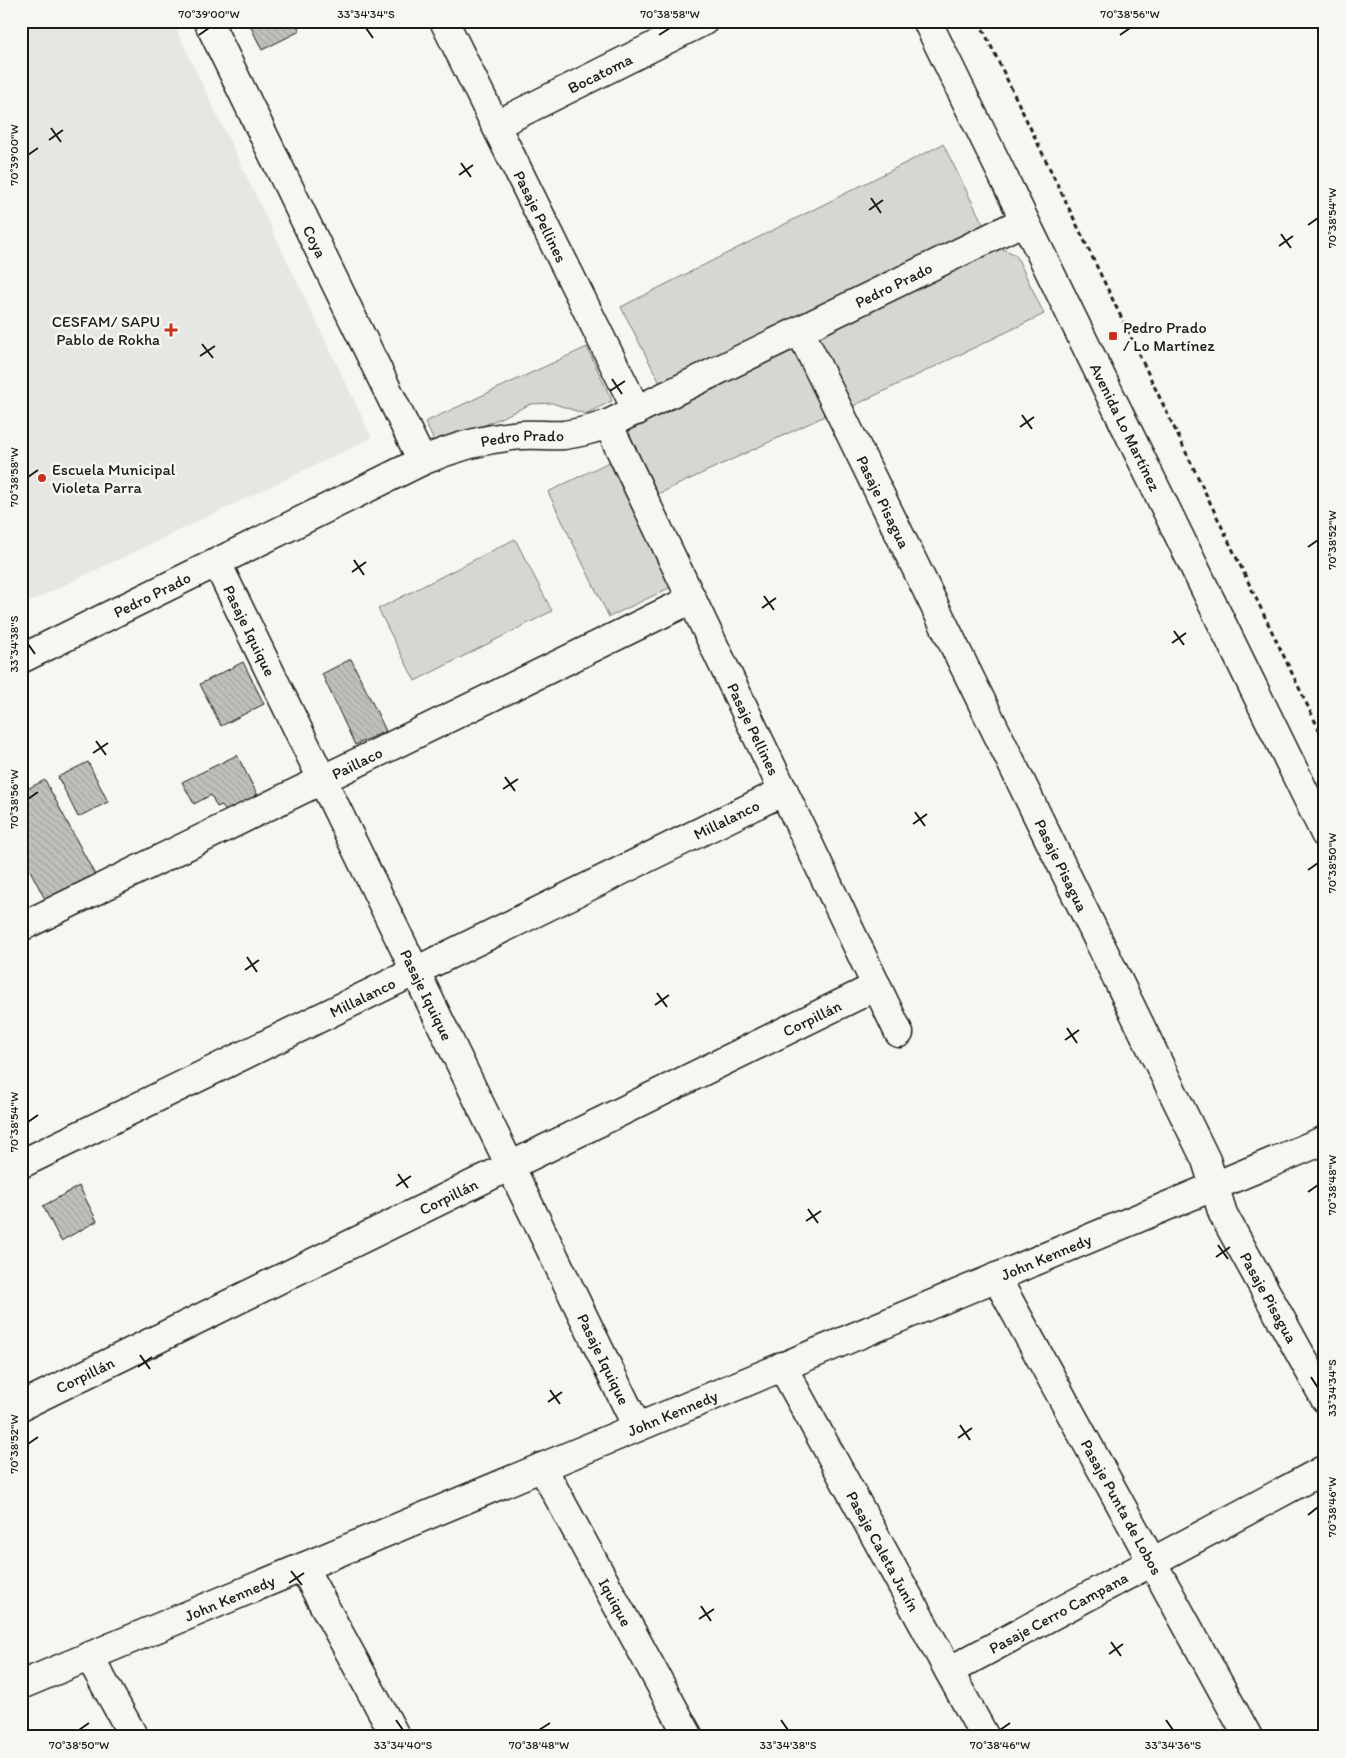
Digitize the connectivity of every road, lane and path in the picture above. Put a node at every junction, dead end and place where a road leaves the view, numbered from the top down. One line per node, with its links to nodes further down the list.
1 (208, 21): 11 (street, Coya)
2 (444, 21): 6 (street, Pasaje Pellines)
3 (704, 21): 6 (street, Bocatoma)
4 (927, 21): 7 (street, Avenida Lo Martínez)
5 (979, 21): 15 (path)
6 (496, 125): 9 (street, Pasaje Pellines)
7 (1024, 221): 8 (street, Pedro Prado); 18 (street, Avenida Lo Martínez)
8 (800, 331): 9 (street, Pedro Prado); 26 (street, Pasaje Pisagua)
9 (637, 411): 10 (street, Pedro Prado)
10 (608, 424): 11 (street, Pedro Prado); 13 (street, Pasaje Pellines)
11 (422, 461): 12 (street, Pedro Prado)
12 (217, 562): 14 (street, Pedro Prado); 16 (street, Pasaje Iquique)
13 (692, 599): 16 (street, Paillaco); 17 (street, Pasaje Pellines)
14 (21, 659)
15 (1325, 742)
16 (322, 780): 19 (street, Paillaco); 20 (street, Pasaje Iquique)
17 (784, 791): 20 (street, Millalanco); 21 (street, Pasaje Pellines)
18 (1325, 834)
19 (21, 927)
20 (415, 971): 24 (street, Millalanco); 25 (street, Pasaje Iquique)
21 (877, 986): 22 (street, Pasaje Pellines); 25 (street, Corpillán)
22 (899, 1032)
23 (1325, 1140): 26 (street, John Kennedy)
24 (21, 1164)
25 (510, 1166): 30 (street, Corpillán); 31 (street, Pasaje Iquique)
26 (1214, 1186): 27 (street, John Kennedy); 29 (street, Pasaje Pisagua)
27 (996, 1276): 28 (street, John Kennedy); 34 (street, Pasaje Punta de Lobos)
28 (782, 1366): 31 (street, John Kennedy); 37 (street, Pasaje Caleta Junín)
29 (1325, 1399)
30 (21, 1406)
31 (637, 1427): 32 (street, John Kennedy)
32 (542, 1467): 35 (street, John Kennedy); 41 (street, Iquique)
33 (1325, 1469): 34 (street, Pasaje Cerro Campana)
34 (1152, 1561): 37 (street, Pasaje Cerro Campana); 43 (street, Pasaje Punta de Lobos)
35 (303, 1567): 36 (street, John Kennedy); 40 (street)
36 (90, 1656): 38 (street, John Kennedy); 39 (street)
37 (949, 1670): 42 (street, Pasaje Caleta Junín)
38 (21, 1685)
39 (134, 1737)
40 (396, 1737)
41 (689, 1737)
42 (985, 1737)
43 (1248, 1737)

